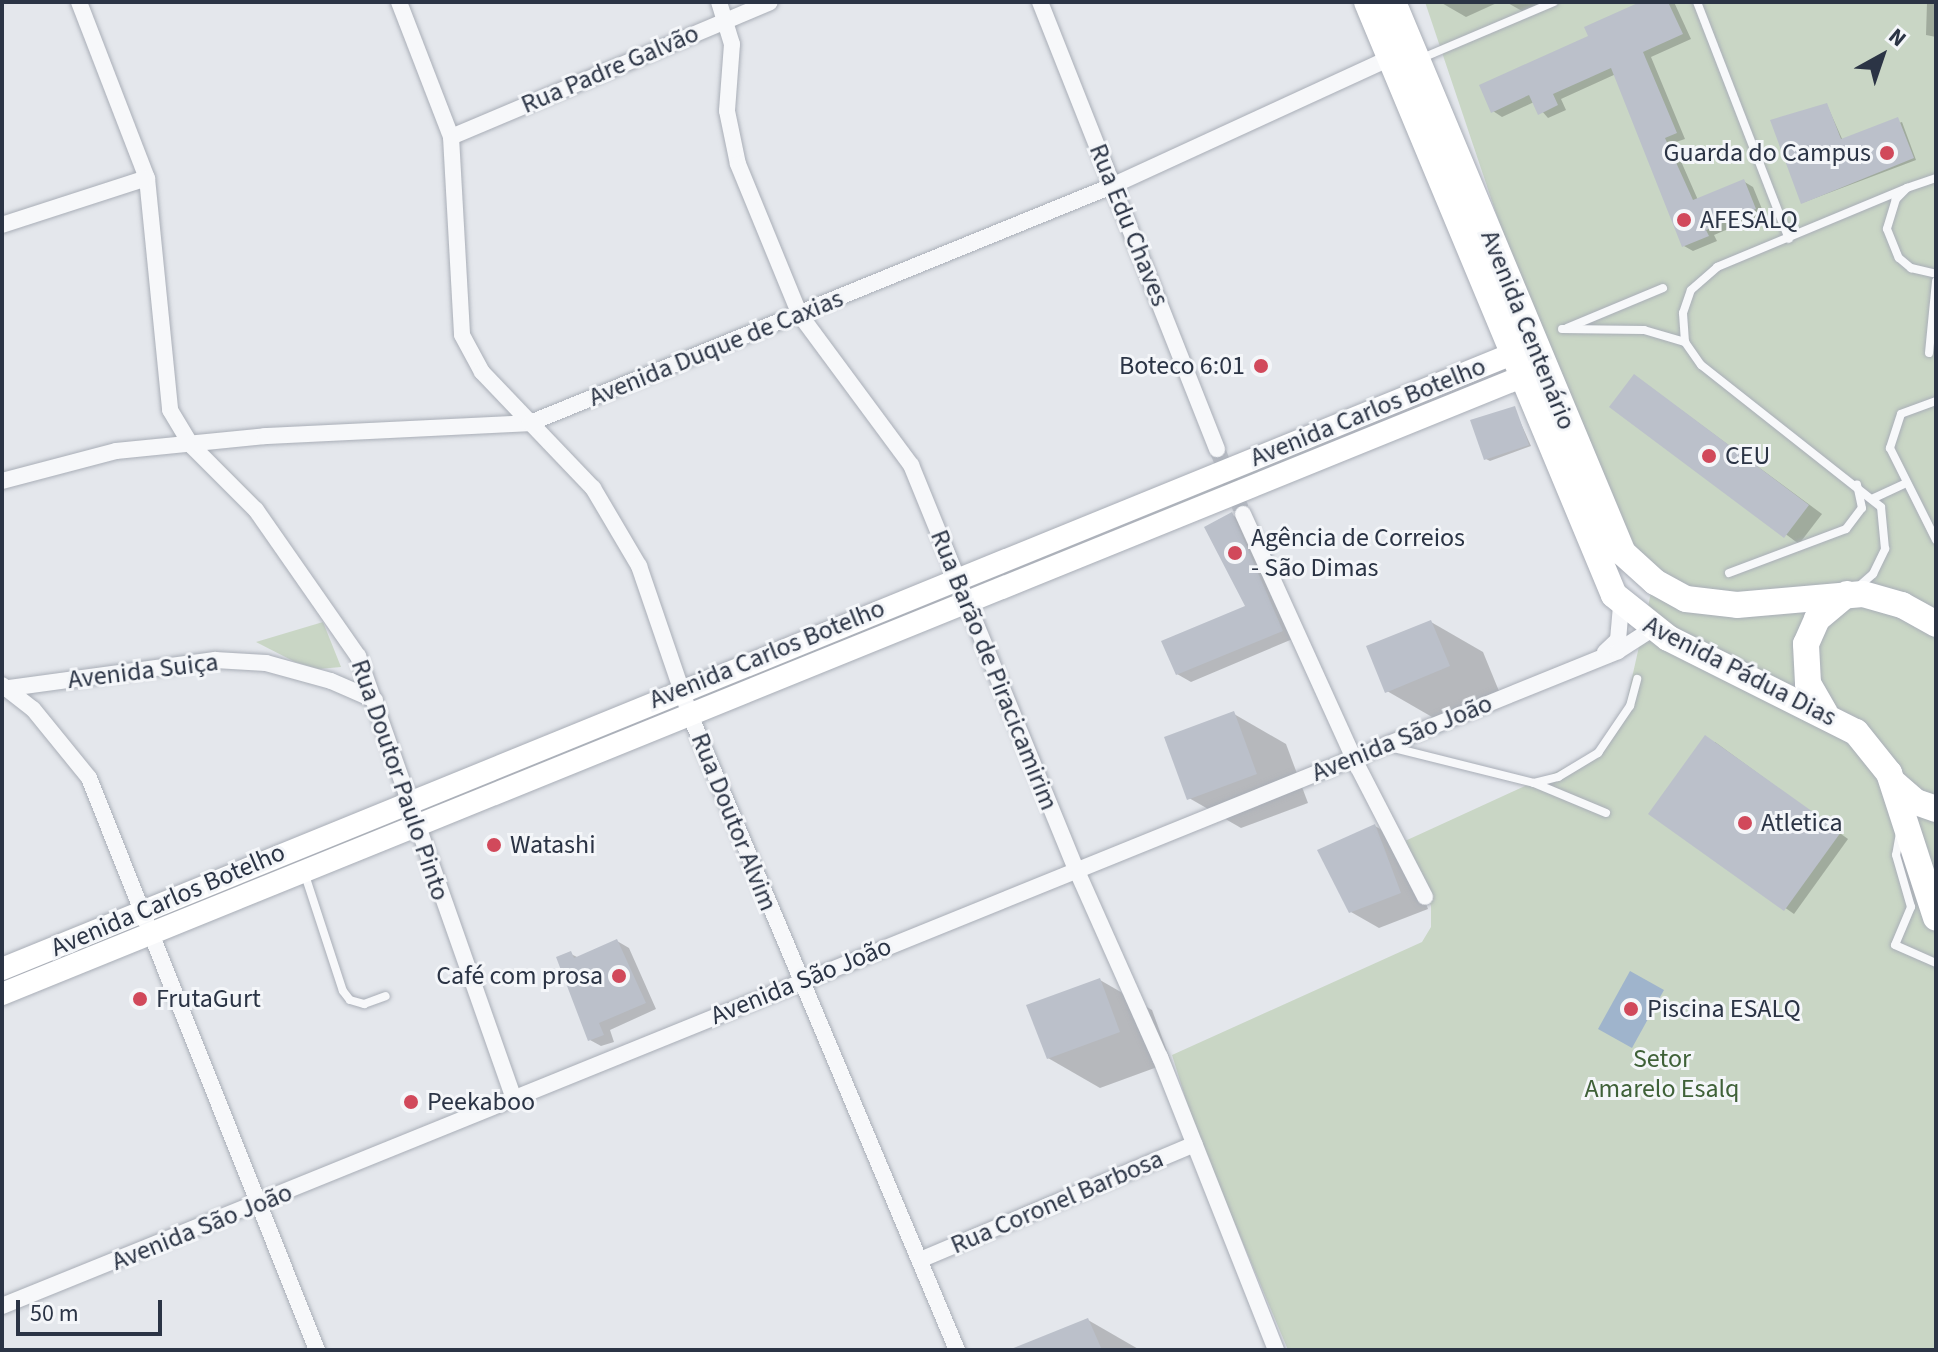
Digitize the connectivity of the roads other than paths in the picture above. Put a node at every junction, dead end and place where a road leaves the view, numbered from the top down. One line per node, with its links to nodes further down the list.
1 (79, 2): 14 (street, Rua Doutor Paulo Pinto)
2 (399, 2): 13 (street, Rua Doutor Alvim)
3 (719, 2): 10 (street, Rua Barão de Piracicamirim)
4 (770, 2): 10 (street, Rua Padre Galvão)
5 (1040, 2): 16 (street, Rua Edu Chaves)
6 (1367, 2): 11 (highway, Avenida Centenário)
7 (1393, 2): 12 (highway, Avenida Centenário)
8 (1554, 2): 12 (lane)
9 (1697, 2): 19 (lane)
10 (727, 20): 13 (street, Rua Padre Galvão); 23 (street, Rua Barão de Piracicamirim)
11 (1390, 58): 16 (street, Avenida Duque de Caxias); 27 (highway, Avenida Centenário)
12 (1417, 60): 25 (highway, Avenida Centenário)
13 (451, 137): 29 (street, Rua Doutor Alvim)
14 (147, 178): 18 (street); 30 (street, Rua Doutor Paulo Pinto)
15 (1936, 178): 17 (lane)
16 (1114, 185): 23 (street, Avenida Duque de Caxias); 31 (street, Rua Edu Chaves)
17 (1907, 188): 19 (lane); 20 (lane)
18 (2, 225)
19 (1789, 239): 24 (lane)
20 (1936, 274)
21 (1936, 281): 26 (lane)
22 (1663, 288): 24 (lane)
23 (800, 315): 29 (street, Avenida Duque de Caxias); 39 (street, Rua Barão de Piracicamirim)
24 (1685, 342): 33 (lane)
25 (1535, 345): 27 (main road, Avenida Carlos Botelho); 43 (highway, Avenida Centenário)
26 (1929, 353)
27 (1515, 366): 39 (main road, Avenida Carlos Botelho); 41 (main road, Avenida Carlos Botelho); 42 (highway, Avenida Pádua Dias)
28 (1936, 401): 34 (lane)
29 (530, 423): 30 (street, Avenida Duque de Caxias); 49 (street, Rua Doutor Alvim)
30 (191, 445): 32 (street, Avenida Duque de Caxias); 50 (street, Rua Doutor Paulo Pinto)
31 (1217, 449)
32 (2, 481)
33 (1857, 484): 35 (lane); 38 (lane)
34 (1904, 484): 35 (lane); 37 (lane)
35 (1874, 498): 40 (lane)
36 (1243, 514): 54 (street)
37 (1936, 540)
38 (1729, 573)
39 (955, 579): 41 (street, Rua Barão de Piracicamirim); 49 (main road, Avenida Carlos Botelho)
40 (1847, 594): 43 (highway, Avenida Pádua Dias); 44 (highway, Avenida Pádua Dias); 51 (highway)
41 (967, 602): 52 (main road, Avenida Carlos Botelho); 63 (street, Rua Barão de Piracicamirim)
42 (1621, 604): 45 (highway, Avenida Pádua Dias); 46 (street)
43 (1718, 604)
44 (1936, 624)
45 (1652, 629): 46 (street, Avenida São João); 51 (highway, Avenida Pádua Dias)
46 (1601, 656): 53 (street, Avenida São João)
47 (1637, 679): 56 (lane)
48 (3, 687): 50 (street, Avenida Suiça); 66 (street)
49 (680, 689): 52 (street, Rua Doutor Alvim); 57 (main road, Avenida Carlos Botelho)
50 (375, 700): 57 (street, Rua Doutor Paulo Pinto)
51 (1825, 713): 55 (highway, Avenida Pádua Dias)
52 (690, 715): 61 (main road, Avenida Carlos Botelho); 69 (street, Rua Doutor Alvim)
53 (1386, 743): 54 (street, Avenida São João); 56 (lane)
54 (1354, 758): 63 (street, Avenida São João); 64 (street)
55 (1889, 773): 58 (highway); 60 (highway, Avenida Pádua Dias)
56 (1534, 783): 59 (lane)
57 (407, 800): 61 (street, Rua Doutor Paulo Pinto); 66 (main road, Avenida Carlos Botelho)
58 (1936, 809)
59 (1606, 813)
60 (1903, 814): 65 (highway, Avenida Pádua Dias); 67 (lane)
61 (414, 826): 62 (main road, Avenida Carlos Botelho); 72 (street, Rua Doutor Paulo Pinto)
62 (303, 871): 66 (main road, Avenida Carlos Botelho); 71 (lane)
63 (1077, 871): 69 (street, Avenida São João); 73 (street, Rua Barão de Piracicamirim)
64 (1425, 897)
65 (1936, 918)
66 (144, 925): 68 (main road, Avenida Carlos Botelho); 70 (main road, Avenida Carlos Botelho); 74 (street)
67 (1936, 963)
68 (2, 969)
69 (800, 982): 72 (street, Avenida São João); 75 (street, Rua Doutor Alvim)
70 (2, 994)
71 (386, 996)
72 (513, 1095): 74 (street, Avenida São João)
73 (1194, 1144): 75 (street, Rua Coronel Barbosa); 79 (street, Rua Barão de Piracicamirim)
74 (260, 1205): 76 (street, Avenida São João); 77 (street)
75 (920, 1260): 78 (street, Rua Doutor Alvim)
76 (2, 1306)
77 (317, 1350)
78 (957, 1350)
79 (1276, 1350)

